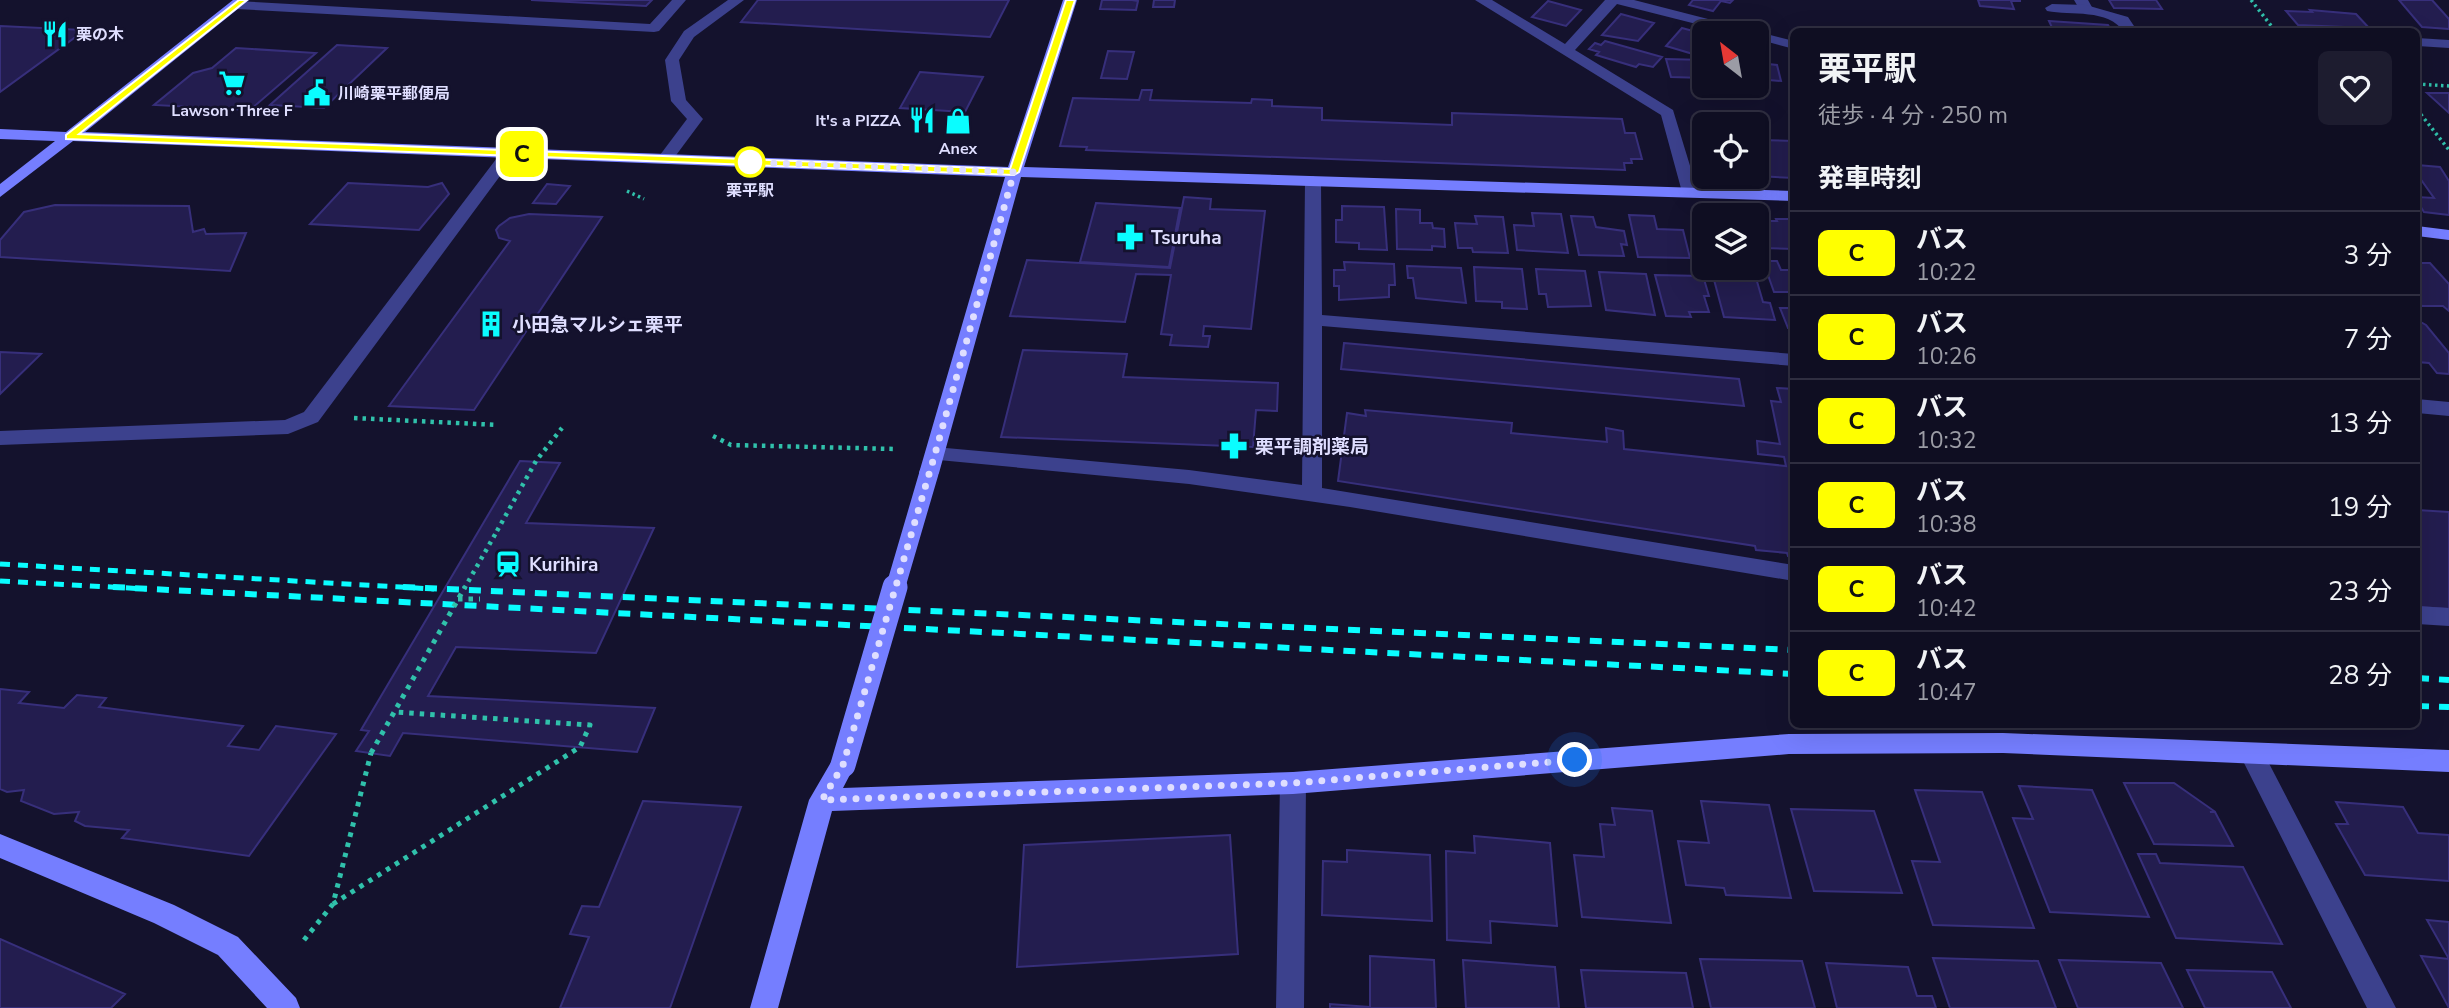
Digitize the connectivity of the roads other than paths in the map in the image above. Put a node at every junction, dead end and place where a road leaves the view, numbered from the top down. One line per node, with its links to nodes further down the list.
1 (679, 0): 8 (street)
2 (737, 0): 20 (street)
3 (1070, 0): 21 (street)
4 (1482, 0): 16 (street)
5 (1616, 0): 10 (street); 16 (street)
6 (239, 3): 8 (street); 18 (street)
7 (2083, 4): 9 (street); 11 (street)
8 (316, 5)
9 (2052, 8)
10 (1693, 21)
11 (2128, 28)
12 (1769, 40): 14 (street)
13 (2420, 42): 15 (street)
14 (1790, 44)
15 (2449, 44)
16 (1566, 51): 24 (street)
17 (0, 134): 18 (street)
18 (69, 137): 19 (street); 23 (street)
19 (509, 153): 20 (street); 32 (street)
20 (665, 159): 21 (street)
21 (1014, 172): 22 (street); 33 (street)
22 (1313, 181): 24 (street); 28 (street)
23 (0, 192)
24 (1690, 192): 25 (street)
25 (1790, 196)
26 (2420, 232): 27 (street)
27 (2449, 235)
28 (1314, 320): 29 (street); 34 (street)
29 (1790, 360)
30 (2420, 406): 31 (street)
31 (2449, 409)
32 (0, 438)
33 (932, 463): 34 (street); 41 (street, bridge)
34 (1312, 495): 35 (street)
35 (1790, 572)
36 (2420, 615): 37 (street)
37 (2449, 617)
38 (2252, 755): 39 (street); 40 (street); 46 (street)
39 (2449, 761)
40 (1293, 783): 41 (street); 45 (street)
41 (822, 800): 44 (street)
42 (0, 846): 43 (street)
43 (286, 1008)
44 (764, 1008)
45 (1290, 1008)
46 (2382, 1008)

